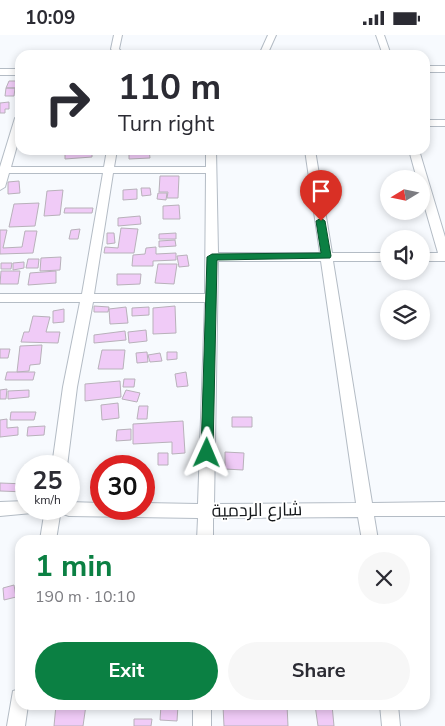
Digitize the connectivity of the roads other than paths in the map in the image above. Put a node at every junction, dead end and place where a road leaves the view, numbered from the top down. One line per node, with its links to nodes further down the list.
1 (118, 35): 4 (street)
2 (272, 35): 5 (street)
3 (380, 35): 6 (street)
4 (117, 50)
5 (265, 50)
6 (386, 50)
7 (430, 69): 8 (street)
8 (445, 69)
9 (0, 72): 10 (street)
10 (15, 72)
11 (430, 123): 12 (street)
12 (445, 123)
13 (15, 132): 18 (street)
14 (111, 155): 20 (street)
15 (211, 155): 19 (street)
16 (311, 155): 22 (street)
17 (415, 155): 26 (street)
18 (2, 170): 20 (street); 21 (street)
19 (211, 170): 20 (street); 23 (street)
20 (108, 171): 29 (street)
21 (0, 187)
22 (326, 256): 23 (street); 24 (street); 34 (street)
23 (212, 257): 28 (street)
24 (380, 257)
25 (430, 257): 26 (street)
26 (445, 257)
27 (0, 297): 29 (street)
28 (211, 298): 29 (street); 36 (street)
29 (87, 299): 30 (street)
30 (61, 455)
31 (15, 508): 32 (street)
32 (0, 509)
33 (80, 509): 36 (street, شارع الردمية)
34 (367, 509): 35 (street, شارع الردمية); 36 (street, شارع الردمية); 40 (street)
35 (445, 509)
36 (206, 511): 39 (street)
37 (52, 520): 38 (street)
38 (49, 535)
39 (205, 535)
40 (370, 535)
41 (18, 710): 44 (street)
42 (202, 710): 45 (street)
43 (389, 710): 46 (street)
44 (16, 726)
45 (202, 726)
46 (391, 726)

